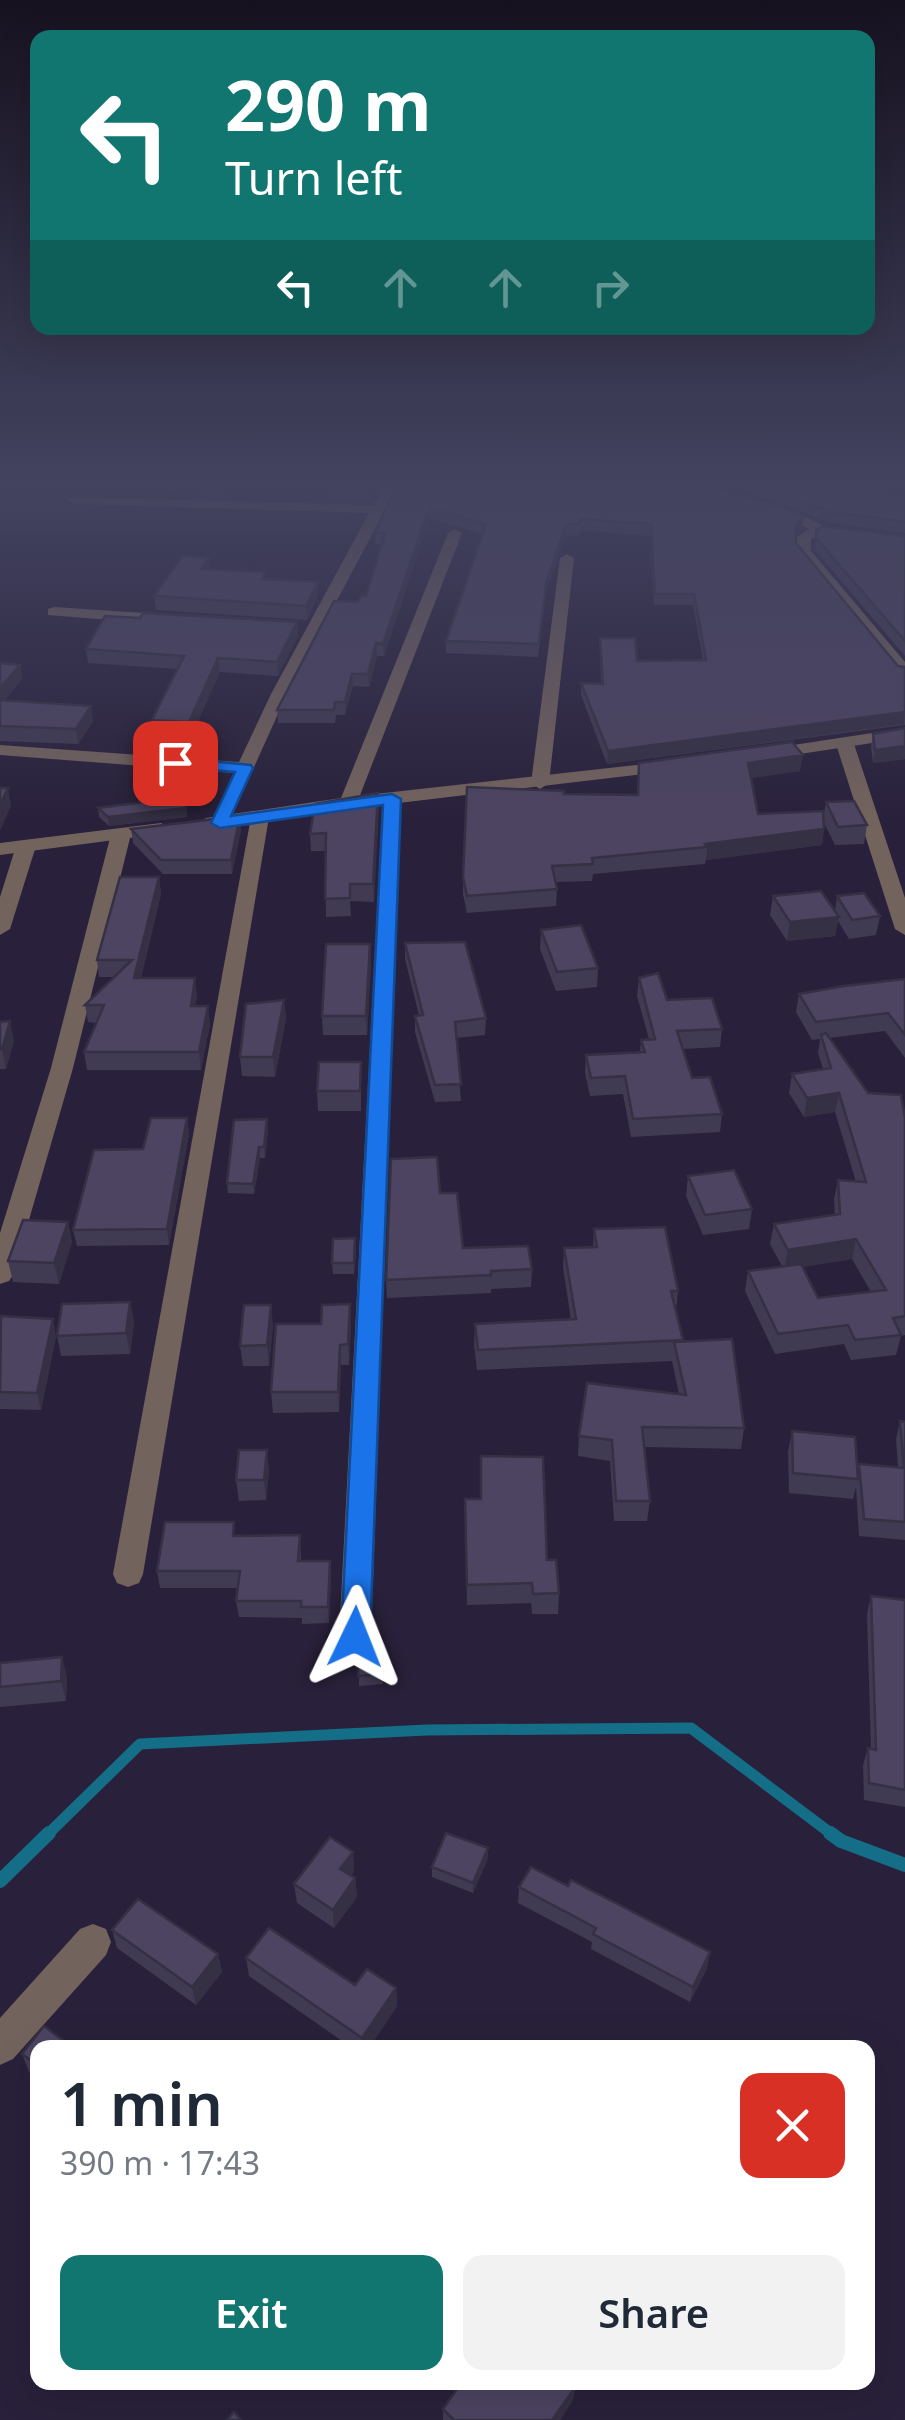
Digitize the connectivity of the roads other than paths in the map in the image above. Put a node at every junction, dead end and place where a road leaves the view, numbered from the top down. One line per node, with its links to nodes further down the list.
1 (333, 595): 8 (street)
2 (431, 595): 18 (street)
3 (563, 595): 16 (street)
4 (840, 595): 9 (street)
5 (54, 612): 6 (street)
6 (194, 621)
7 (293, 628): 8 (street)
8 (313, 629): 15 (street)
9 (905, 672)
10 (905, 733): 11 (street)
11 (845, 744): 13 (street); 25 (street)
12 (0, 750): 15 (street)
13 (750, 756)
14 (692, 764): 16 (street)
15 (245, 768): 20 (street)
16 (540, 783): 17 (street)
17 (392, 799): 18 (street); 28 (street)
18 (348, 803): 19 (street)
19 (260, 817): 20 (street); 27 (street)
20 (220, 823): 21 (street)
21 (121, 834): 22 (street); 26 (street)
22 (26, 846): 23 (street); 24 (street)
23 (0, 849)
24 (0, 929)
25 (905, 930)
26 (0, 1275)
27 (128, 1574)
28 (355, 1637)
29 (93, 1942): 30 (street)
30 (0, 2046)

